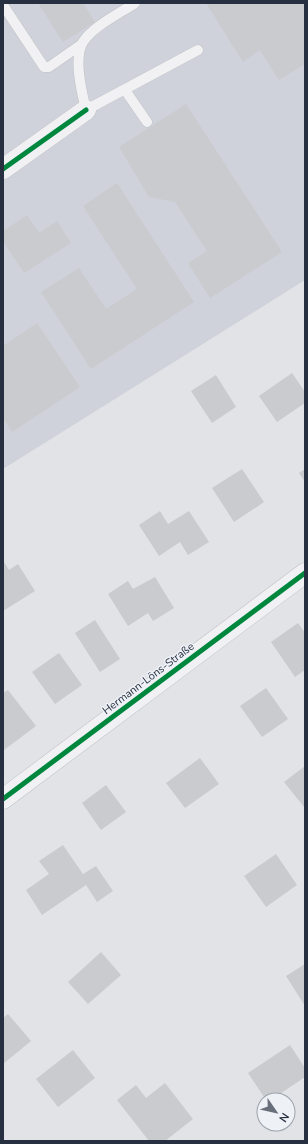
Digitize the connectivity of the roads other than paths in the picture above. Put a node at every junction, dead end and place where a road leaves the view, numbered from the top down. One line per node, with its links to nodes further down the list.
1 (135, 3): 3 (lane)
2 (3, 5): 3 (lane)
3 (82, 44): 6 (lane)
4 (198, 50): 5 (lane)
5 (125, 90): 6 (lane); 7 (lane)
6 (86, 110): 8 (street)
7 (147, 122)
8 (3, 169)
9 (305, 573): 10 (street, Hermann-Löns-Straße)
10 (3, 799)

